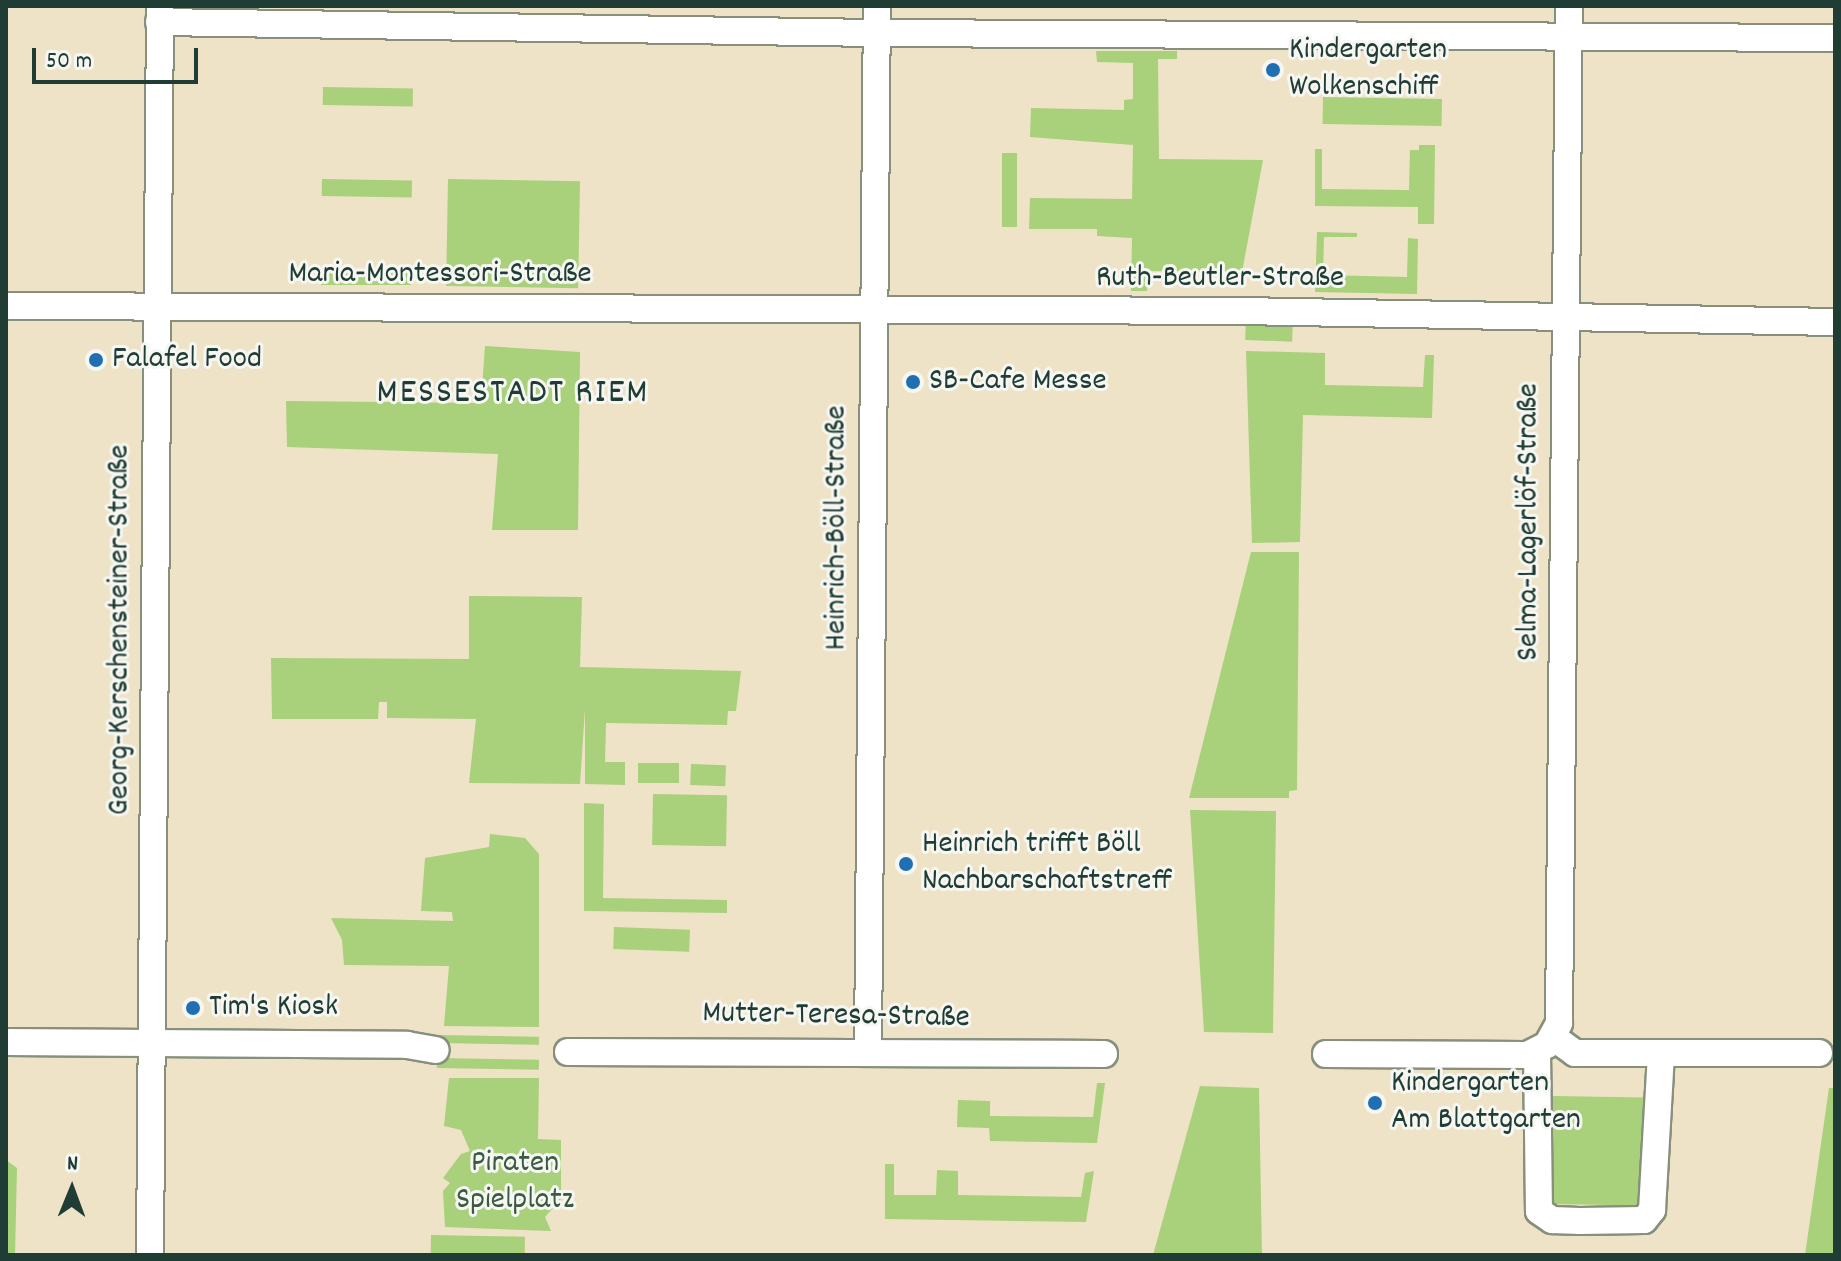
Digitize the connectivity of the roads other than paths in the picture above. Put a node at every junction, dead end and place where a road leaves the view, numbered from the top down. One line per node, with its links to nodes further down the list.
1 (877, 6): 4 (street, Heinrich-Böll-Straße)
2 (1569, 6): 5 (street, Selma-Lagerlöf-Straße)
3 (160, 14): 4 (street); 8 (street, Georg-Kerschensteiner-Straße)
4 (876, 33): 5 (street); 9 (street, Heinrich-Böll-Straße)
5 (1568, 37): 6 (street); 10 (street, Selma-Lagerlöf-Straße)
6 (1835, 38)
7 (6, 306): 8 (street, Maria-Montessori-Straße)
8 (157, 309): 9 (street, Maria-Montessori-Straße); 13 (street, Georg-Kerschensteiner-Straße)
9 (874, 312): 10 (street, Ruth-Beutler-Straße); 16 (street, Heinrich-Böll-Straße)
10 (1566, 318): 11 (street, Ruth-Beutler-Straße); 14 (street, Selma-Lagerlöf-Straße)
11 (1835, 322)
12 (6, 1042): 13 (street)
13 (152, 1043): 15 (street); 22 (street, Georg-Kerschensteiner-Straße)
14 (1545, 1044): 20 (street); 21 (street); 21 (street, Selma-Lagerlöf-Straße)
15 (436, 1050)
16 (868, 1051): 17 (street, Mutter-Teresa-Straße); 19 (street, Mutter-Teresa-Straße)
17 (568, 1052)
18 (1819, 1053): 21 (street)
19 (1104, 1054)
20 (1326, 1054)
21 (1661, 1054)
22 (150, 1255)

